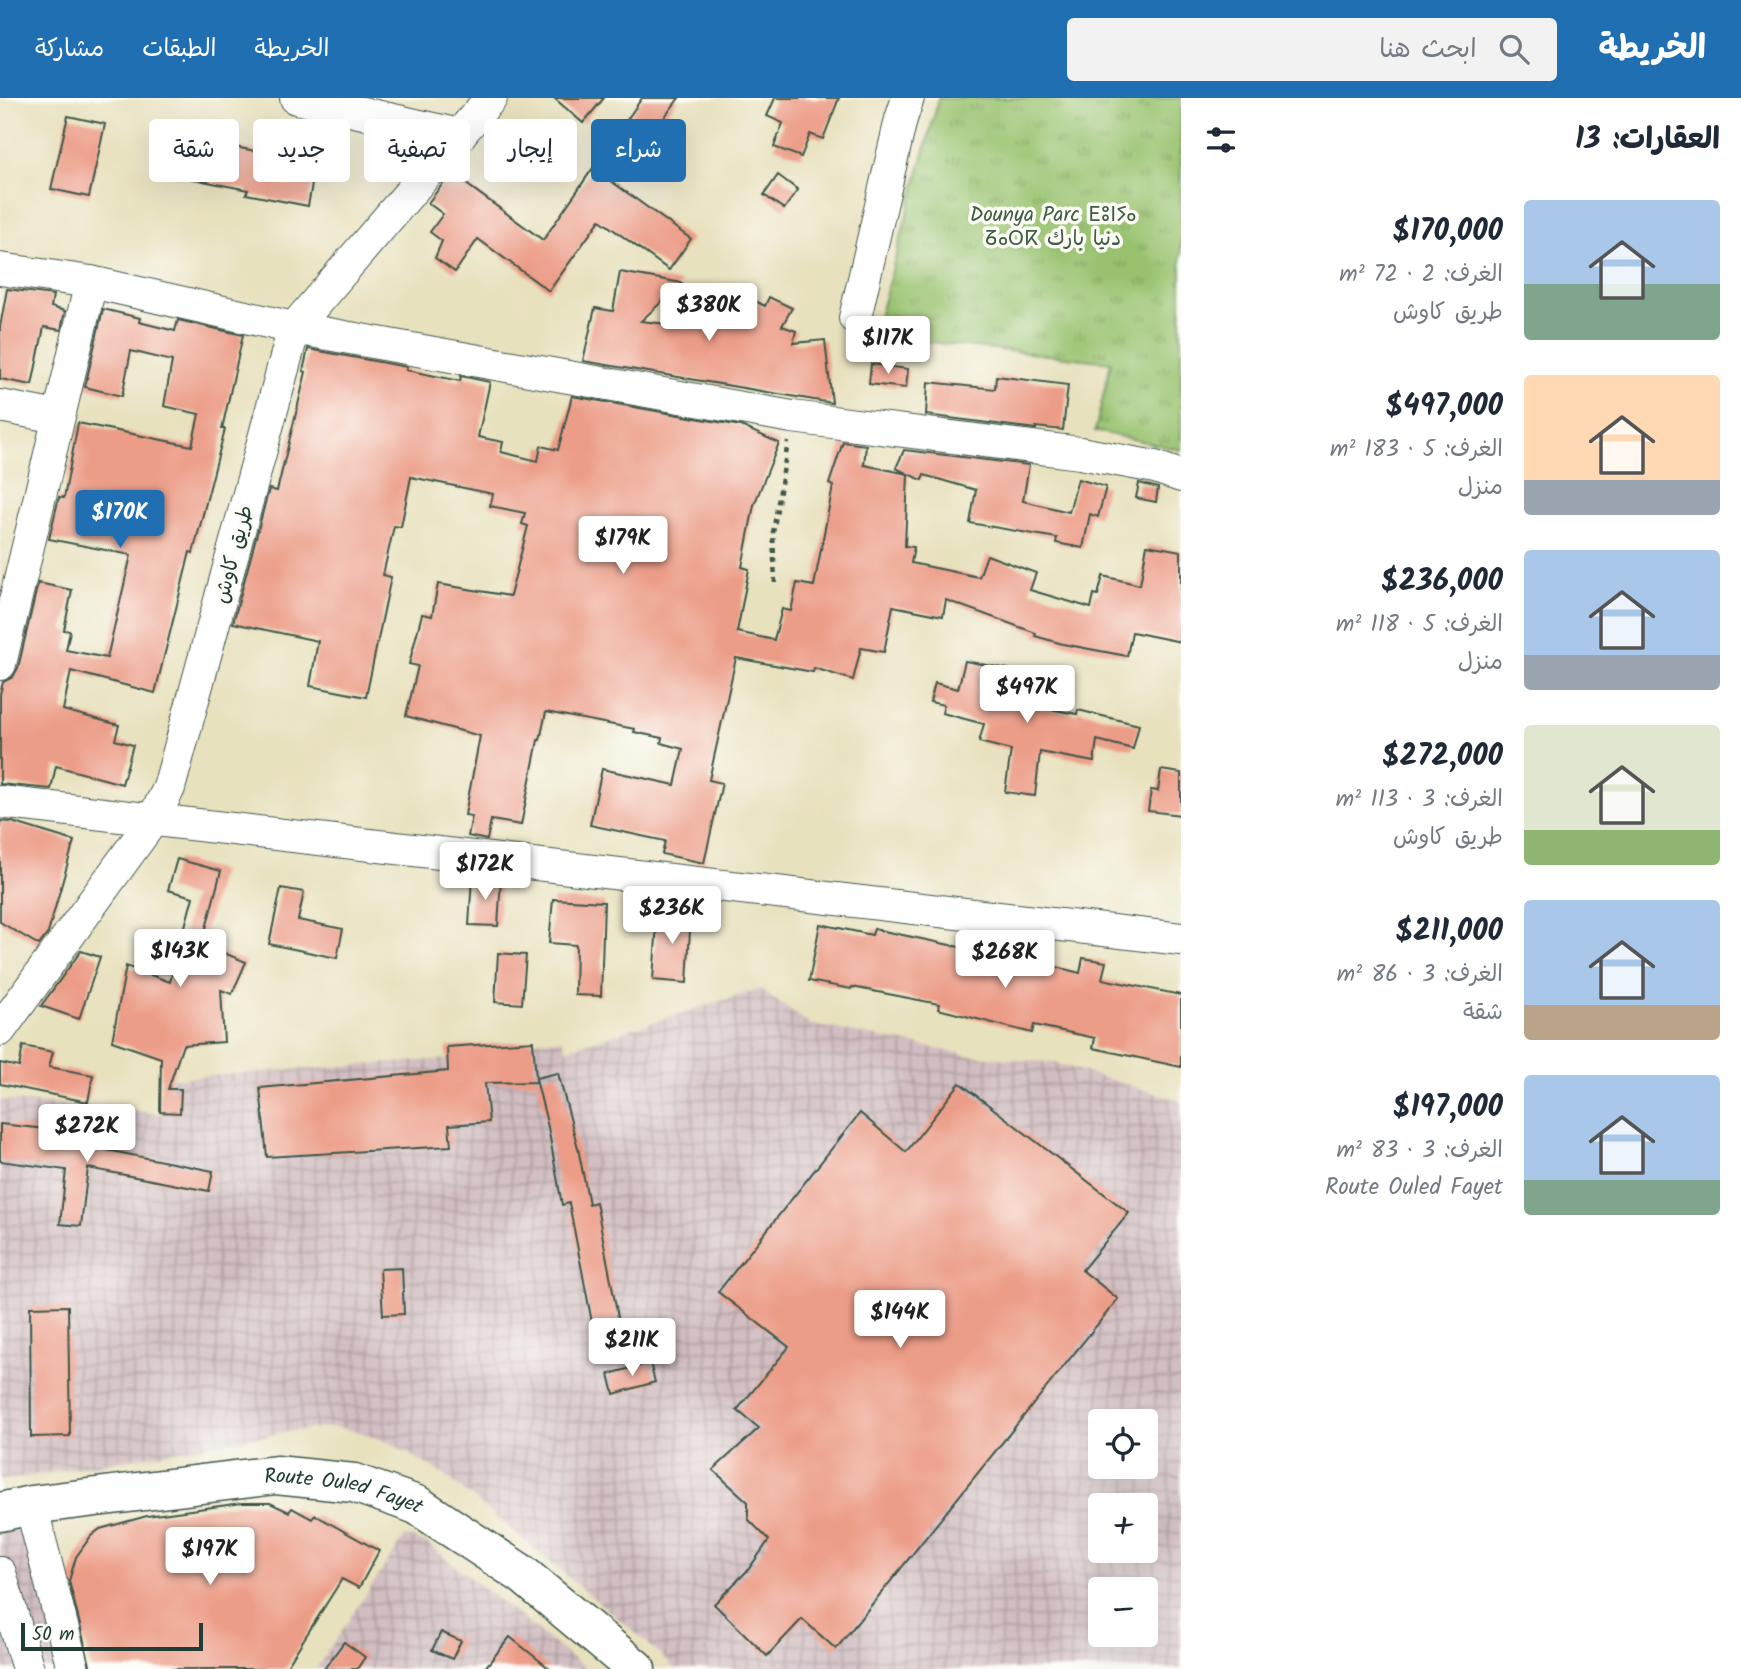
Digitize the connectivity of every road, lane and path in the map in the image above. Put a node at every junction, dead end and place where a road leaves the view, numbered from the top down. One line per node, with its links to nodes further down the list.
1 (296, 98): 4 (street)
2 (491, 98): 5 (street, طريق كاوش)
3 (908, 98): 9 (street)
4 (389, 119)
5 (470, 123)
6 (420, 182): 10 (street, طريق كاوش)
7 (0, 269): 8 (street)
8 (91, 282): 10 (street); 12 (street)
9 (855, 318)
10 (294, 328): 13 (street); 19 (street, طريق كاوش)
11 (0, 406): 12 (street)
12 (57, 417): 16 (street)
13 (792, 417): 14 (street); 15 (path)
14 (1181, 476)
15 (775, 583)
16 (3, 630): 17 (street)
17 (0, 664)
18 (0, 802): 19 (street)
19 (152, 821): 20 (street); 21 (street, طريق كاوش)
20 (1181, 939)
21 (0, 1030)
22 (15, 1509): 25 (street); 26 (main road, Route Ouled Fayet)
23 (0, 1573): 24 (street)
24 (28, 1669)
25 (73, 1669)
26 (636, 1669)

